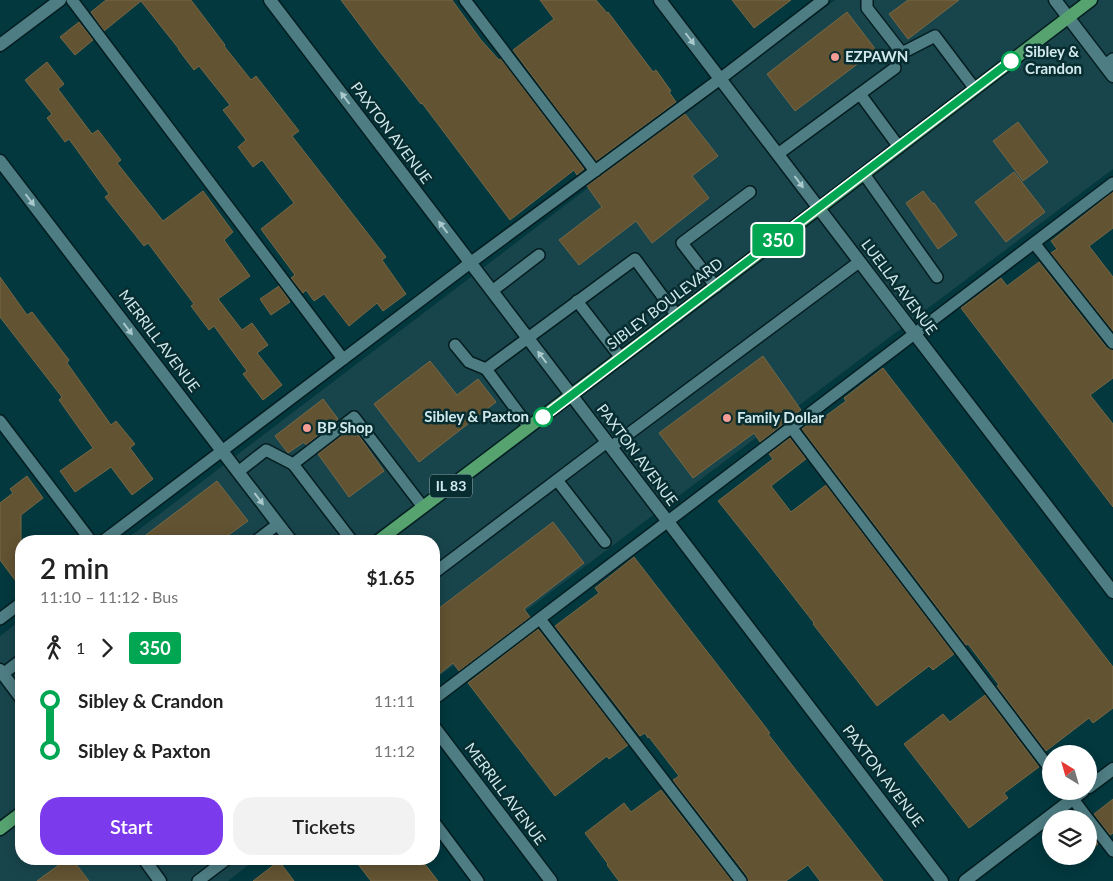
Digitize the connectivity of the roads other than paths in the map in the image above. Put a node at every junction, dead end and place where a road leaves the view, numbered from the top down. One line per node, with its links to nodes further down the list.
1 (60, 0): 11 (street)
2 (72, 0): 40 (lane)
3 (270, 0): 29 (street, PAXTON AVENUE, one-way to 3)
4 (464, 0): 21 (lane)
5 (660, 0): 15 (street, LUELLA AVENUE, one-way to 15)
6 (823, 0): 15 (lane)
7 (867, 0): 16 (lane)
8 (1055, 0): 10 (street)
9 (1091, 0): 10 (main road, SIBLEY BOULEVARD / IL 83)
10 (1068, 17): 12 (street); 16 (main road, SIBLEY BOULEVARD / IL 83)
11 (0, 46)
12 (1109, 62): 14 (street)
13 (895, 68): 17 (lane)
14 (1113, 76)
15 (720, 78): 19 (street, LUELLA AVENUE); 21 (lane)
16 (974, 89): 18 (main road, SIBLEY BOULEVARD / IL 83)
17 (860, 94): 18 (lane); 19 (lane)
18 (899, 147): 22 (main road, SIBLEY BOULEVARD / IL 83)
19 (778, 154): 25 (street, LUELLA AVENUE, one-way to 25)
20 (0, 161): 47 (street, MERRILL AVENUE, one-way to 47)
21 (595, 171): 29 (lane)
22 (864, 174): 25 (main road, SIBLEY BOULEVARD / IL 83); 30 (lane)
23 (1113, 183): 26 (lane)
24 (750, 192): 31 (lane)
25 (819, 208): 28 (street, LUELLA AVENUE); 31 (main road, SIBLEY BOULEVARD / IL 83)
26 (1034, 243): 35 (lane); 37 (lane)
27 (539, 256): 32 (lane)
28 (859, 262): 35 (street, LUELLA AVENUE); 46 (lane)
29 (470, 263): 32 (street, PAXTON AVENUE); 40 (lane)
30 (938, 277)
31 (716, 287): 34 (main road, SIBLEY BOULEVARD / IL 83)
32 (492, 291): 36 (street, PAXTON AVENUE)
33 (577, 301): 34 (lane); 36 (lane); 39 (lane)
34 (677, 316): 39 (main road, SIBLEY BOULEVARD / IL 83)
35 (914, 334): 45 (lane); 62 (street, LUELLA AVENUE)
36 (528, 338): 41 (lane); 42 (street, PAXTON AVENUE, one-way to 36)
37 (1113, 343)
38 (455, 345): 41 (lane)
39 (621, 358): 42 (main road, SIBLEY BOULEVARD / IL 83)
40 (343, 359): 47 (lane)
41 (486, 369): 44 (lane)
42 (571, 396): 44 (main road, SIBLEY BOULEVARD / IL 83); 46 (street, PAXTON AVENUE)
43 (0, 421): 54 (lane)
44 (529, 427): 51 (main road, SIBLEY BOULEVARD / IL 83)
45 (791, 427): 52 (lane); 71 (lane)
46 (609, 445): 50 (lane); 52 (street, PAXTON AVENUE)
47 (222, 451): 49 (street, MERRILL AVENUE); 55 (lane)
48 (293, 464): 49 (lane); 51 (lane); 58 (lane)
49 (238, 472): 53 (street, MERRILL AVENUE, one-way to 53)
50 (557, 480): 60 (lane); 61 (lane)
51 (423, 507): 59 (main road, SIBLEY BOULEVARD / IL 83)
52 (668, 522): 65 (lane); 87 (street, PAXTON AVENUE)
53 (278, 524): 56 (lane); 57 (street, MERRILL AVENUE)
54 (86, 535)
55 (111, 535)
56 (264, 535)
57 (287, 535)
58 (347, 535)
59 (386, 535)
60 (605, 542)
61 (440, 568)
62 (1113, 592)
63 (15, 608): 64 (lane)
64 (0, 619)
65 (540, 619): 69 (lane); 86 (lane)
66 (15, 664): 67 (lane)
67 (2, 672): 68 (street)
68 (15, 690)
69 (440, 694)
70 (440, 735): 85 (street, MERRILL AVENUE)
71 (1042, 758)
72 (1113, 768): 73 (street)
73 (1098, 780)
74 (1066, 800): 88 (street)
75 (15, 818): 76 (main road)
76 (0, 829)
77 (440, 830): 84 (lane)
78 (1097, 831): 79 (lane)
79 (1113, 852)
80 (148, 865): 82 (street)
81 (219, 865): 83 (lane)
82 (160, 881)
83 (198, 881)
84 (478, 881)
85 (551, 881)
86 (741, 881)
87 (942, 881)
88 (965, 881)

